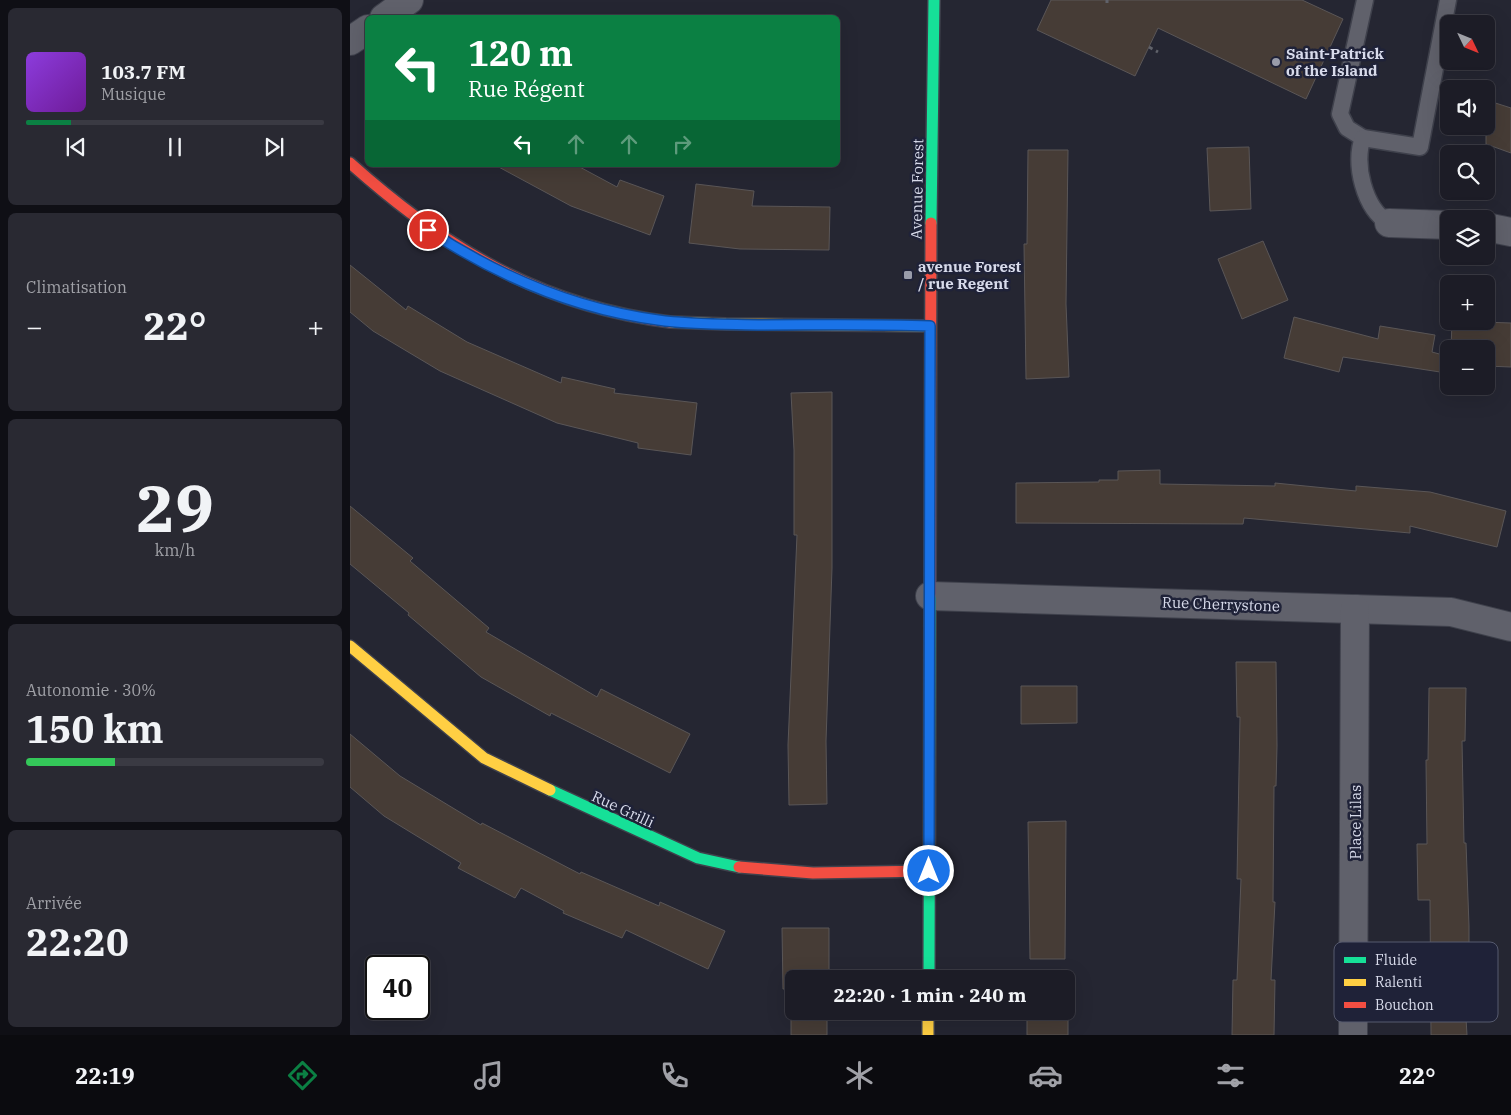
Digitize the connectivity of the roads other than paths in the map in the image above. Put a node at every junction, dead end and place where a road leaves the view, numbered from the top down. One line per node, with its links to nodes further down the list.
1 (409, 0): 5 (street)
2 (934, 0): 14 (street, Avenue Forest)
3 (1365, 0): 8 (lane)
4 (1448, 0): 8 (lane)
5 (388, 15)
6 (365, 31): 7 (street)
7 (350, 41)
8 (1363, 138): 10 (lane)
9 (350, 163): 14 (street)
10 (1389, 223): 11 (street)
11 (1440, 225)
12 (1495, 229): 13 (street)
13 (1511, 232)
14 (930, 326): 15 (street, Avenue Forest)
15 (930, 596): 16 (street, Rue Cherrystone); 19 (street, Avenue Forest)
16 (1355, 609): 17 (street, Rue Cherrystone); 20 (street, Place Lilas)
17 (1511, 627)
18 (350, 646): 19 (street, Rue Grilli)
19 (929, 871): 21 (street, Avenue Forest)
20 (1353, 942)
21 (929, 970)
22 (928, 1020): 24 (street)
23 (1353, 1022): 25 (street, Place Lilas)
24 (928, 1035)
25 (1353, 1035)

